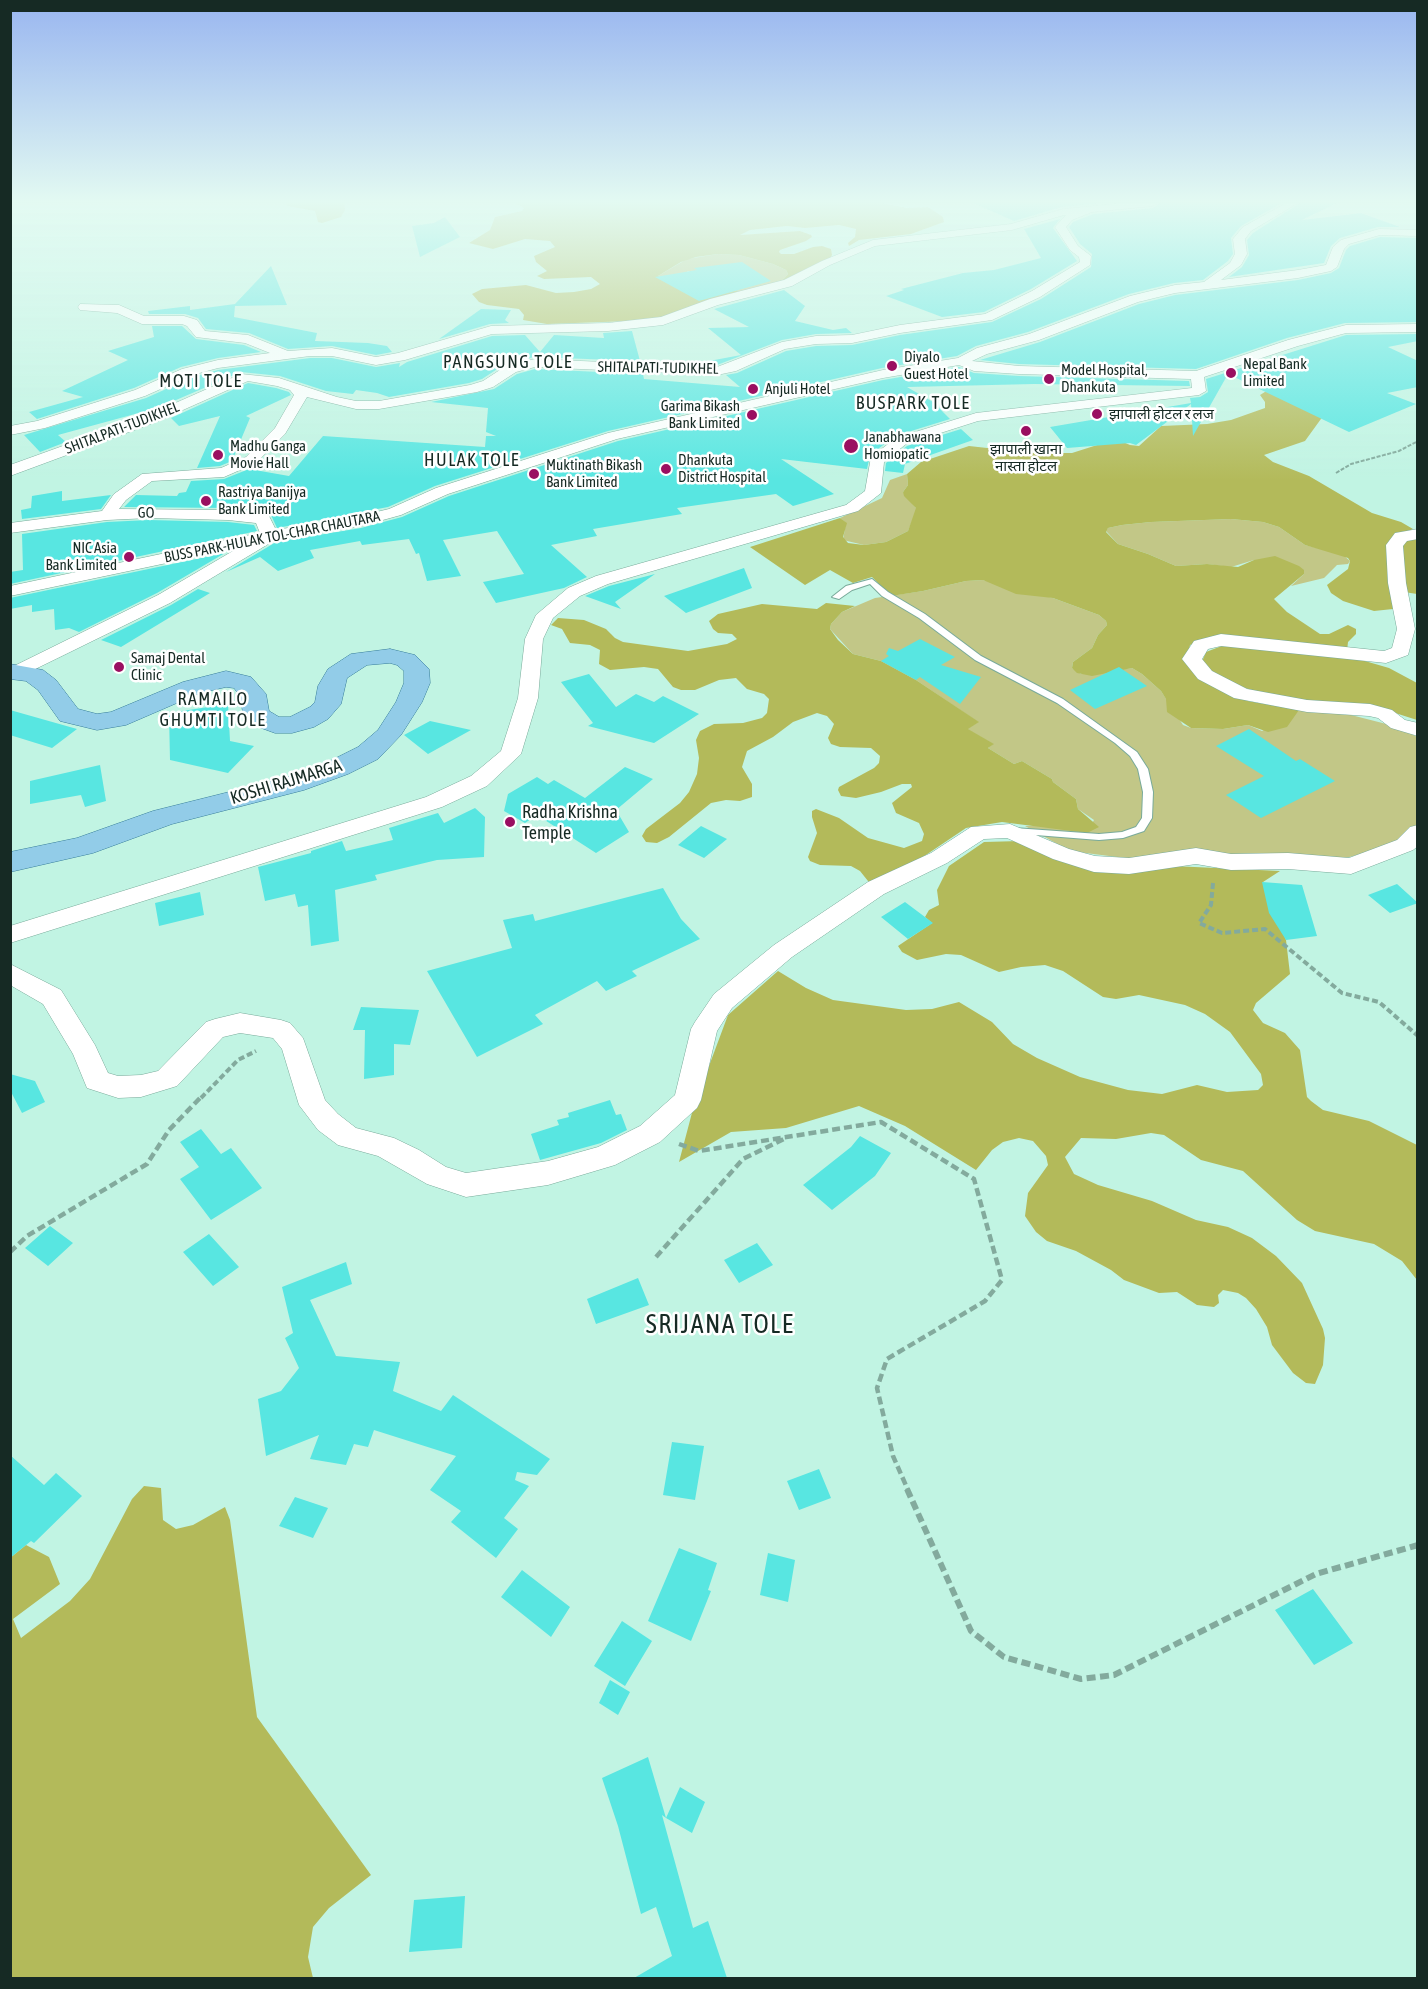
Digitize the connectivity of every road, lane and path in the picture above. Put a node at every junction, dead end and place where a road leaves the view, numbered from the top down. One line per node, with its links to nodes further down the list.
1 (739, 296): 6 (street)
2 (1032, 296): 11 (street, SHITALPATI-TUDIKHEL)
3 (1147, 296): 7 (street)
4 (84, 307): 6 (street)
5 (1418, 328): 9 (street)
6 (287, 355): 8 (street)
7 (961, 361): 9 (street, BUSS PARK-HULAK TOL-CHAR CHAUTARA); 19 (street, BUSS PARK-HULAK TOL-CHAR CHAUTARA)
8 (218, 364): 10 (street); 12 (street)
9 (1197, 375): 28 (street)
10 (246, 377): 11 (street, SHITALPATI-TUDIKHEL); 14 (street, SHITALPATI-TUDIKHEL)
11 (295, 388): 16 (street)
12 (10, 431)
13 (1418, 441): 15 (path)
14 (10, 471)
15 (1336, 473)
16 (107, 515): 17 (street, GO); 19 (street, GO)
17 (10, 528)
18 (1418, 534): 23 (street)
19 (270, 536): 20 (street, BUSS PARK-HULAK TOL-CHAR CHAUTARA); 22 (street)
20 (10, 591)
21 (836, 597): 24 (lane)
22 (14, 672): 26 (main road, KOSHI RAJMARGA)
23 (1418, 730)
24 (1010, 831): 27 (street); 32 (street)
25 (1418, 832): 27 (street)
26 (10, 862)
27 (1231, 862): 31 (path)
28 (10, 935)
29 (10, 974): 30 (street)
30 (281, 1030): 32 (street); 34 (path)
31 (1418, 1036)
32 (650, 1134): 33 (path)
33 (790, 1136): 35 (path); 36 (path)
34 (10, 1252)
35 (656, 1257)
36 (1418, 1545)

